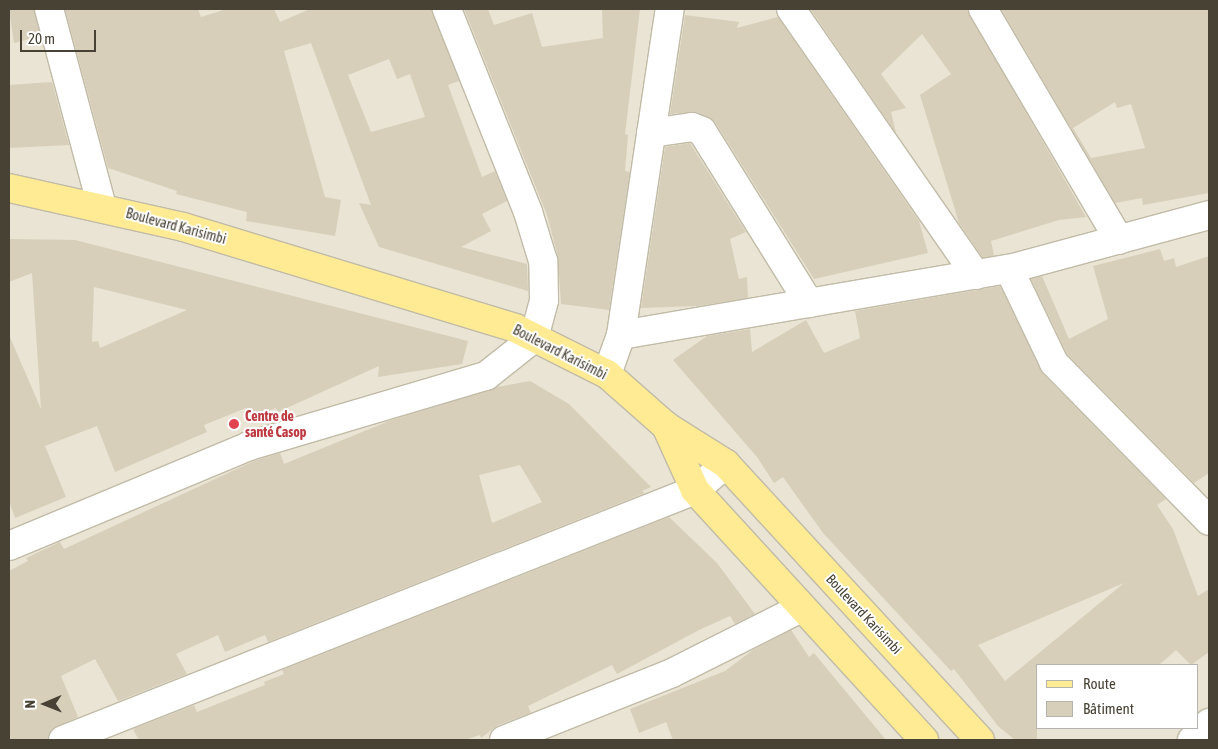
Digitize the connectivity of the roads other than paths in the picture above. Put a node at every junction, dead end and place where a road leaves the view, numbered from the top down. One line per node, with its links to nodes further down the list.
1 (48, 9): 8 (street)
2 (447, 9): 15 (street)
3 (670, 9): 6 (street)
4 (791, 9): 12 (street)
5 (983, 9): 10 (street)
6 (651, 133): 13 (street); 14 (street)
7 (9, 188): 8 (main road, Boulevard Karisimbi)
8 (102, 207): 15 (main road, Boulevard Karisimbi)
9 (1209, 216): 10 (street)
10 (1119, 240): 11 (street)
11 (1009, 269): 12 (street); 20 (street)
12 (976, 275): 13 (street)
13 (809, 303): 14 (street)
14 (621, 335): 16 (street)
15 (534, 338): 16 (main road, Boulevard Karisimbi); 21 (street)
16 (607, 374): 17 (main road, Boulevard Karisimbi)
17 (666, 426): 18 (main road, Boulevard Karisimbi); 19 (main road)
18 (726, 464): 19 (street); 27 (main road, Boulevard Karisimbi)
19 (695, 490): 22 (main road); 25 (street)
20 (1209, 521)
21 (9, 546)
22 (801, 608): 24 (main road); 26 (street)
23 (1209, 722): 28 (street)
24 (914, 738)
25 (63, 740)
26 (504, 740)
27 (980, 740)
28 (1192, 740)

